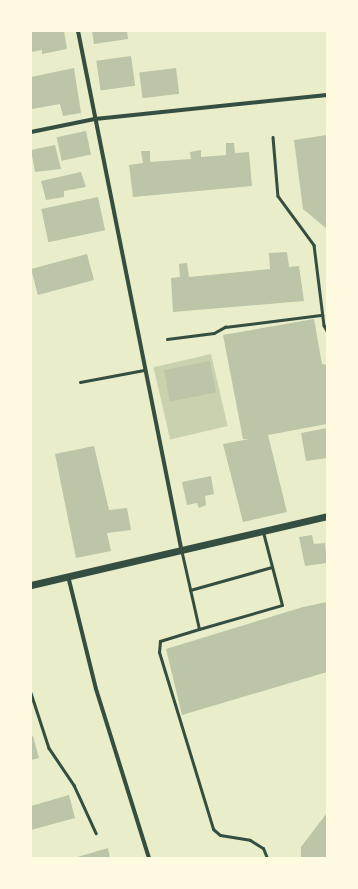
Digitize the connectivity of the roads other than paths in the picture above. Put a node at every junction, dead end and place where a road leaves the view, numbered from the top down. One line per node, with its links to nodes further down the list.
1 (78, 31): 3 (street)
2 (327, 96): 3 (street)
3 (95, 119): 4 (street); 5 (street)
4 (31, 132)
5 (144, 370): 6 (lane); 9 (street)
6 (80, 382)
7 (327, 516): 8 (street)
8 (262, 530): 9 (street); 10 (lane)
9 (181, 548): 11 (street); 13 (lane)
10 (272, 567): 13 (lane); 14 (lane)
11 (68, 576): 12 (street); 15 (street)
12 (31, 585)
13 (190, 590): 14 (lane)
14 (199, 629): 16 (lane)
15 (149, 858)
16 (267, 858)

